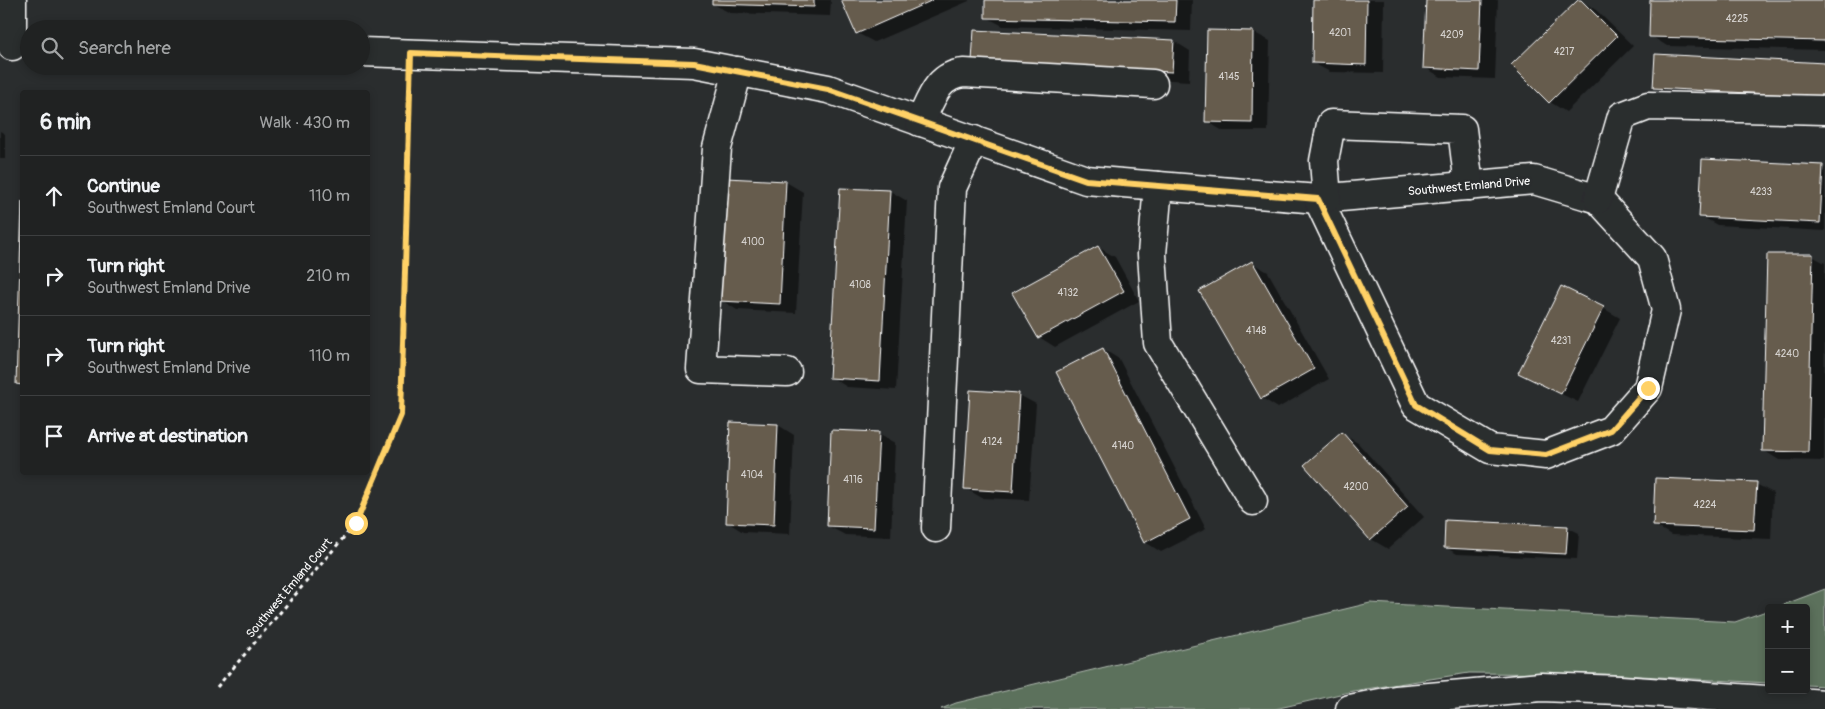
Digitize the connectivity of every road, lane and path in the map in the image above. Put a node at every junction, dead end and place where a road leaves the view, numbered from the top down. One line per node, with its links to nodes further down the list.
1 (12, 0): 2 (main road)
2 (14, 46)
3 (370, 52): 4 (main road, Southwest Emland Drive)
4 (411, 53): 5 (main road, Southwest Emland Drive); 17 (path, Southwest Emland Court)
5 (738, 71): 8 (main road, Southwest Emland Drive); 14 (main road)
6 (1153, 84): 8 (main road)
7 (1825, 110): 13 (main road)
8 (920, 122): 9 (main road, Southwest Emland Drive)
9 (974, 140): 10 (main road, Southwest Emland Drive); 16 (main road)
10 (1158, 186): 12 (main road, Southwest Emland Drive); 15 (main road)
11 (1468, 186): 12 (main road, Southwest Emland Drive); 12 (main road); 13 (main road, Southwest Emland Drive)
12 (1322, 198): 13 (main road)
13 (1598, 199)
14 (787, 372)
15 (1253, 501)
16 (936, 528)
17 (217, 687)
18 (1825, 704): 19 (main road)
19 (1350, 709)

